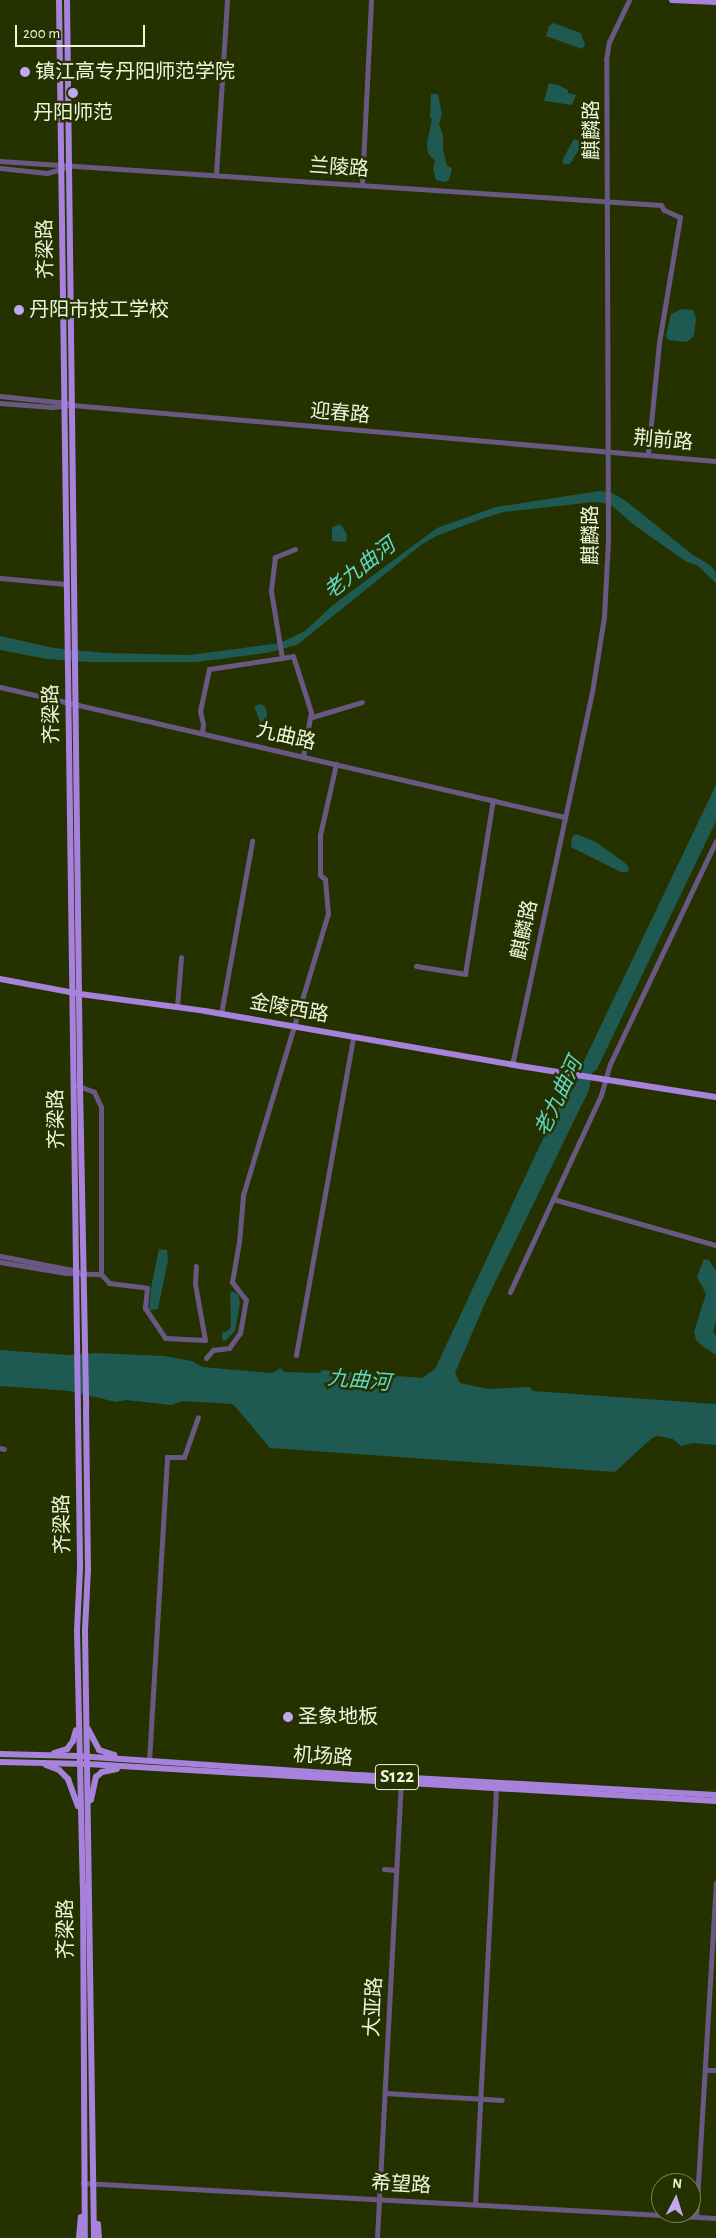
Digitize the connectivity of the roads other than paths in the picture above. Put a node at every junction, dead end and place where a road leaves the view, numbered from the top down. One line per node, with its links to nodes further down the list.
1 (58, 0): 11 (main road, 齐梁路)
2 (67, 0): 9 (main road, 齐梁路)
3 (227, 0): 12 (street)
4 (371, 0): 13 (street)
5 (629, 0): 14 (street, 麒麟路)
6 (672, 0): 7 (main road)
7 (716, 2)
8 (0, 161): 11 (street, 兰陵路)
9 (69, 165): 11 (street, 兰陵路); 12 (street, 兰陵路); 18 (main road, 齐梁路)
10 (0, 168): 11 (street, 兰陵路)
11 (61, 168): 17 (main road, 齐梁路)
12 (216, 175): 13 (street, 兰陵路)
13 (362, 185): 14 (street, 兰陵路)
14 (607, 201): 19 (street, 麒麟路); 20 (street, 兰陵路)
15 (0, 396): 17 (street, 迎春路)
16 (0, 403): 17 (street, 迎春路)
17 (64, 404): 18 (street, 迎春路); 22 (main road, 齐梁路)
18 (72, 405): 19 (street, 迎春路); 23 (main road, 齐梁路)
19 (606, 451): 21 (street, 荆前路); 37 (street, 麒麟路)
20 (648, 453)
21 (716, 461)
22 (66, 538): 23 (main road); 26 (main road, 齐梁路)
23 (73, 538): 31 (main road, 齐梁路)
24 (295, 549): 27 (street)
25 (0, 578): 26 (street)
26 (66, 584): 29 (main road, 齐梁路)
27 (282, 656): 32 (street); 33 (street)
28 (0, 687): 29 (street, 九曲路)
29 (68, 702): 31 (street, 九曲路); 43 (main road, 齐梁路)
30 (362, 702): 32 (street)
31 (76, 704): 33 (street, 九曲路); 44 (main road, 齐梁路)
32 (312, 717): 34 (street)
33 (202, 733): 34 (street, 九曲路)
34 (303, 756): 35 (street, 九曲路)
35 (336, 764): 36 (street, 九曲路); 47 (street)
36 (493, 800): 37 (street, 九曲路); 41 (street)
37 (564, 817): 49 (street, 麒麟路)
38 (252, 841): 46 (street)
39 (716, 841): 50 (street)
40 (181, 957): 45 (street)
41 (416, 966)
42 (0, 980): 43 (main road, 金陵西路)
43 (71, 992): 44 (main road, 金陵西路); 51 (main road, 齐梁路)
44 (80, 994): 45 (main road, 金陵西路); 51 (main road, 齐梁路)
45 (177, 1007): 46 (main road, 金陵西路)
46 (221, 1014): 47 (main road, 金陵西路)
47 (293, 1027): 48 (main road, 金陵西路); 63 (street)
48 (353, 1037): 49 (main road, 金陵西路); 64 (street)
49 (512, 1065): 50 (main road, 金陵西路)
50 (605, 1080): 52 (main road); 53 (street)
51 (76, 1085): 58 (main road, 齐梁路); 59 (main road, 齐梁路); 60 (street)
52 (716, 1097)
53 (553, 1199): 54 (street); 61 (street)
54 (716, 1245)
55 (0, 1256): 58 (street)
56 (0, 1262): 58 (street)
57 (196, 1266): 62 (street)
58 (75, 1271): 59 (street); 67 (main road, 齐梁路)
59 (83, 1272): 60 (street); 68 (main road, 齐梁路)
60 (101, 1274): 62 (street)
61 (510, 1292)
62 (205, 1340): 63 (street)
63 (213, 1350): 65 (street)
64 (296, 1355)
65 (206, 1358)
66 (198, 1416): 74 (street)
67 (78, 1722): 70 (main road, 齐梁路); 71 (main road)
68 (86, 1723): 72 (main road, 齐梁路); 74 (main road)
69 (0, 1754): 71 (main road, S122)
70 (78, 1756): 71 (main road, S122); 72 (main road, 机场路 / S122); 75 (main road, 齐梁路)
71 (41, 1759): 73 (main road, S122); 75 (main road, S122); 80 (main road)
72 (87, 1761): 74 (main road, 机场路 / S122); 75 (main road, 机场路 / S122); 81 (main road, 齐梁路)
73 (0, 1762)
74 (144, 1763): 76 (main road, 机场路 / S122); 81 (main road)
75 (78, 1764): 80 (main road, 齐梁路)
76 (401, 1780): 77 (main road, 机场路 / S122); 83 (street, 大亚路)
77 (496, 1785): 78 (main road, 机场路 / S122); 79 (main road, 机场路 / S122); 89 (street)
78 (716, 1795)
79 (716, 1801)
80 (80, 1814): 92 (main road, 齐梁路)
81 (88, 1816): 93 (main road, 齐梁路)
82 (384, 1869): 83 (street)
83 (396, 1870): 88 (street, 大亚路)
84 (716, 1883): 85 (street)
85 (714, 1937): 86 (street)
86 (705, 2070): 87 (street); 91 (street)
87 (716, 2070)
88 (385, 2093): 89 (street); 94 (street, 大亚路)
89 (480, 2099): 90 (street); 95 (street)
90 (502, 2100)
91 (699, 2173)
92 (83, 2183): 93 (street, 希望路); 99 (main road); 100 (main road, 齐梁路)
93 (93, 2184): 94 (street, 希望路); 101 (main road, 齐梁路); 102 (main road)
94 (379, 2199): 95 (street, 希望路); 103 (street, 大亚路)
95 (475, 2204): 96 (street, 希望路)
96 (651, 2214)
97 (701, 2217): 98 (street, 希望路)
98 (716, 2218)
99 (79, 2238)
100 (85, 2238)
101 (94, 2238)
102 (99, 2238)
103 (377, 2238)

